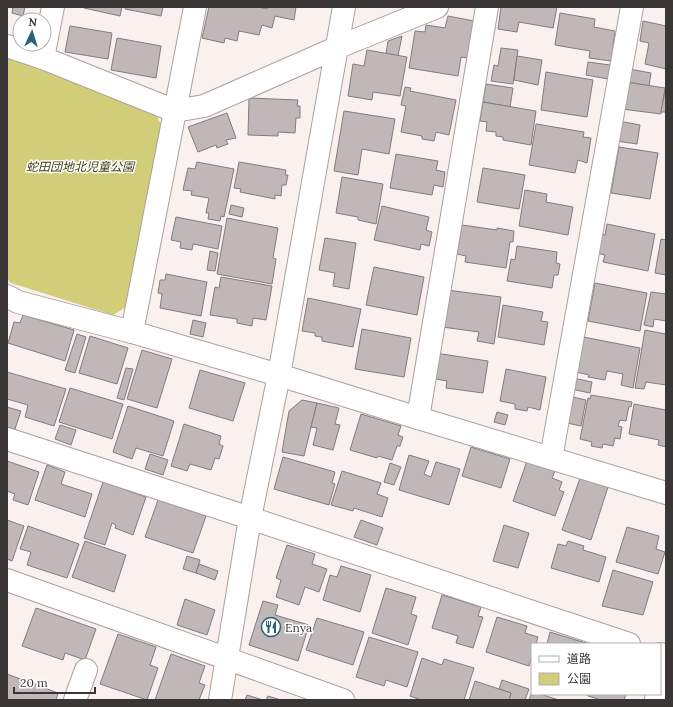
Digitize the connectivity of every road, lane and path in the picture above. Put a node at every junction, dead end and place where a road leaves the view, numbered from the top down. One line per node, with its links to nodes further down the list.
1 (53, 7): 9 (street)
2 (195, 7): 10 (street)
3 (344, 7): 8 (street)
4 (437, 7): 8 (street)
5 (487, 7): 14 (street)
6 (632, 7): 16 (street)
7 (7, 46): 9 (street)
8 (336, 48): 10 (street); 13 (street)
9 (42, 58): 10 (street)
10 (175, 111): 12 (street)
11 (7, 296): 12 (street)
12 (132, 332): 13 (street)
13 (279, 375): 14 (street); 18 (street)
14 (418, 418): 16 (street)
15 (7, 439): 18 (street)
16 (551, 458): 17 (street)
17 (666, 493)
18 (250, 518): 20 (street); 22 (street)
19 (7, 580): 22 (street)
20 (627, 643)
21 (661, 654): 24 (street)
22 (228, 659): 26 (street); 27 (street)
23 (86, 670): 25 (street)
24 (661, 672)
25 (75, 700)
26 (220, 700)
27 (343, 700)

